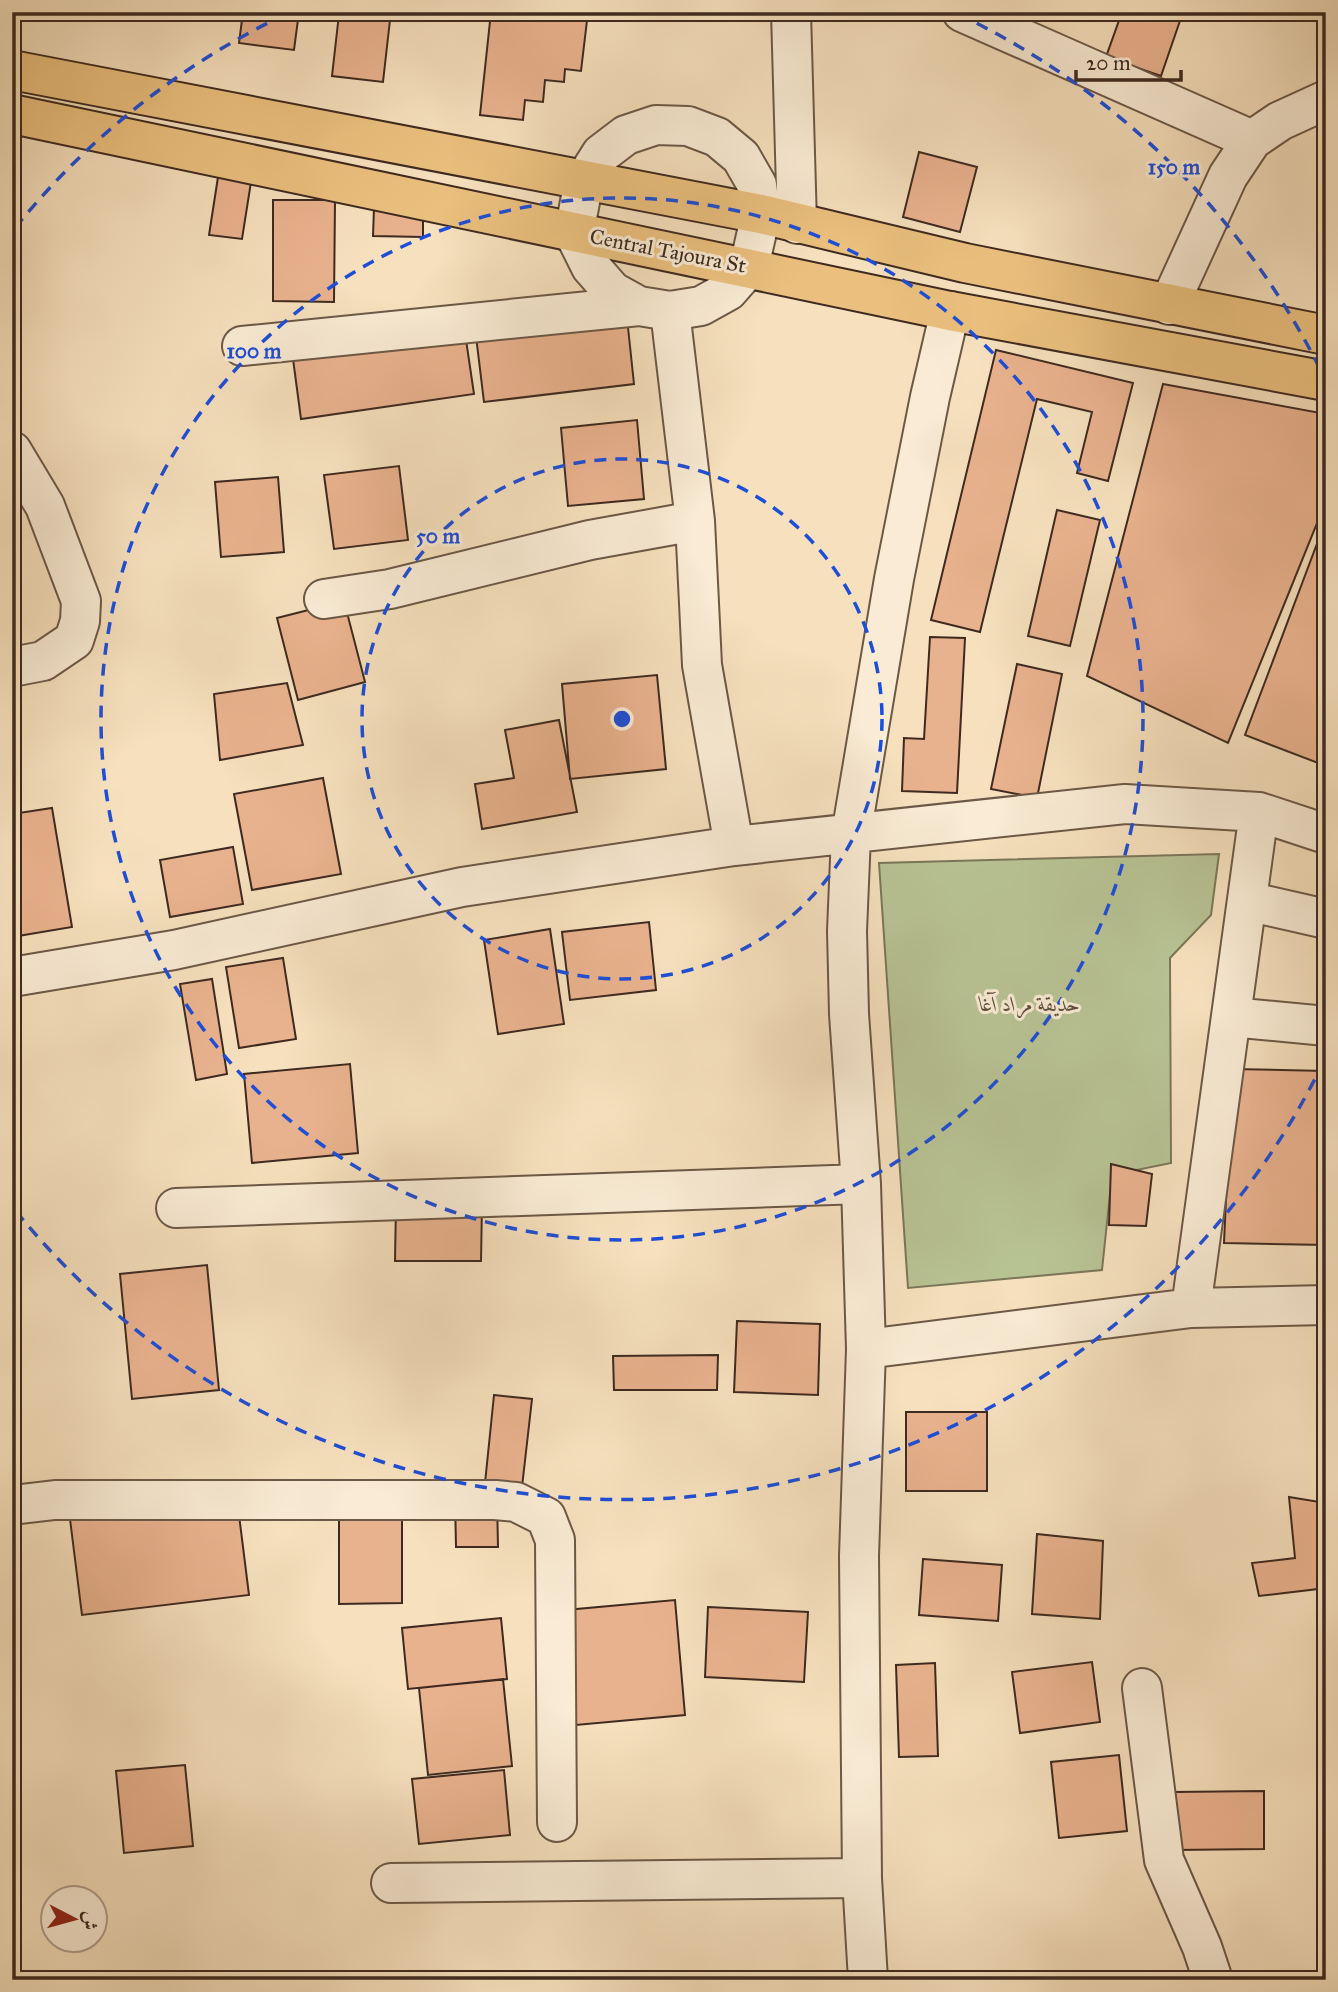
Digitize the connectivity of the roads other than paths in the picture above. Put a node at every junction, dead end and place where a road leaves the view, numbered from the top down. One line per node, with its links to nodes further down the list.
1 (791, 12): 9 (street)
2 (962, 12): 6 (street)
3 (12, 70): 7 (main road)
4 (1326, 100): 6 (street)
5 (12, 114): 10 (main road, Central Tajoura St)
6 (1252, 140): 12 (street)
7 (584, 181): 8 (main road); 8 (street); 10 (street)
8 (761, 214): 9 (main road); 11 (street)
9 (797, 224): 12 (main road)
10 (574, 233): 11 (main road, Central Tajoura St); 13 (street)
11 (749, 267): 13 (street); 14 (main road, Central Tajoura St)
12 (1169, 304): 15 (main road)
13 (654, 309): 16 (street); 20 (street)
14 (950, 310): 17 (main road, Central Tajoura St); 25 (street)
15 (1326, 335)
16 (242, 346)
17 (1326, 382)
18 (12, 451): 19 (street)
19 (29, 508): 22 (street)
20 (695, 521): 21 (street); 26 (street)
21 (324, 599)
22 (12, 667)
23 (1259, 812): 24 (street); 25 (street); 27 (street)
24 (1326, 834)
25 (851, 835): 26 (street); 32 (street)
26 (734, 846): 29 (street)
27 (1247, 901): 28 (street); 30 (street)
28 (1326, 919)
29 (12, 977)
30 (1231, 1017): 31 (street); 35 (street)
31 (1326, 1026)
32 (861, 1184): 33 (street); 36 (street)
33 (176, 1208)
34 (1326, 1305): 35 (street)
35 (1191, 1308): 36 (street)
36 (866, 1349): 40 (street)
37 (12, 1505): 39 (street)
38 (1142, 1688): 43 (street)
39 (557, 1822)
40 (862, 1878): 41 (street); 42 (street)
41 (391, 1882)
42 (868, 1980)
43 (1213, 1980)

